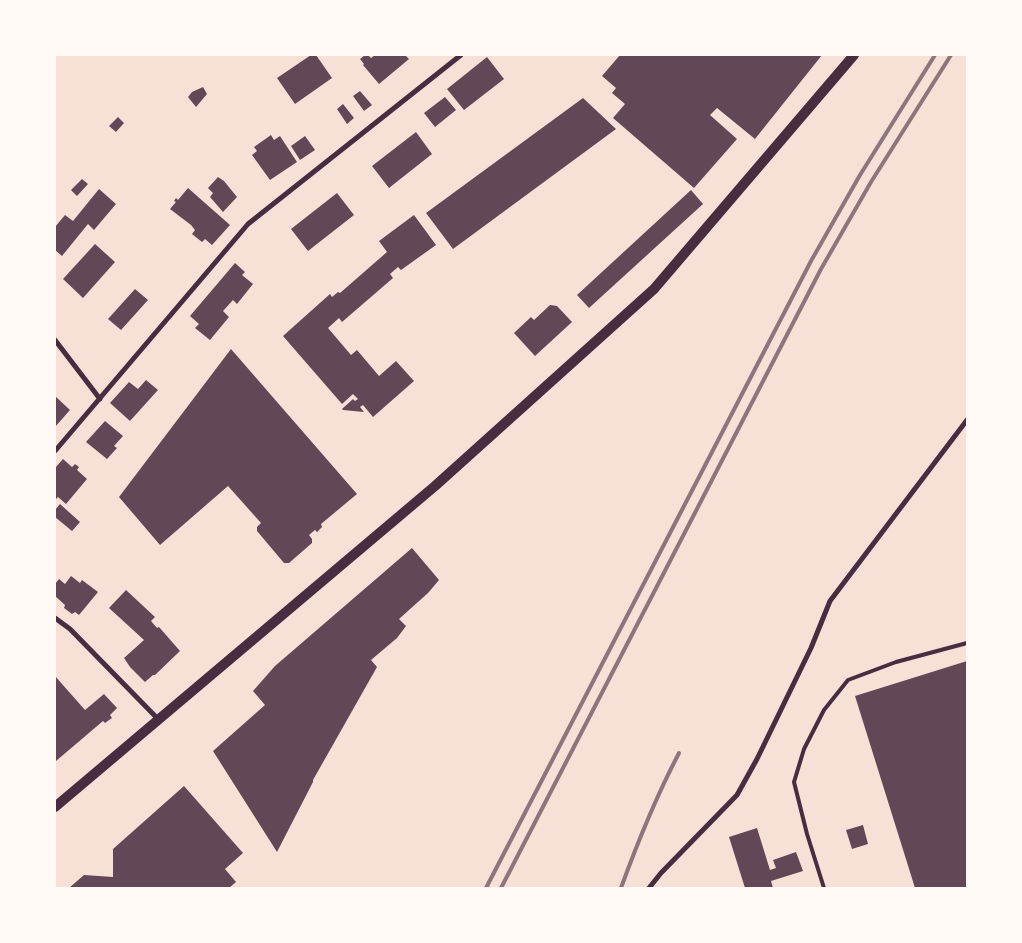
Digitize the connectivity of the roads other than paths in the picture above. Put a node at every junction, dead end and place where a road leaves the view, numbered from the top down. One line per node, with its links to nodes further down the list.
1 (461, 55): 4 (street)
2 (854, 55): 9 (main road)
3 (55, 340): 4 (street)
4 (100, 398): 6 (street)
5 (967, 420): 11 (street)
6 (55, 451)
7 (55, 618): 9 (street)
8 (967, 643): 12 (lane)
9 (158, 719): 10 (main road)
10 (55, 807)
11 (650, 888)
12 (824, 888)

